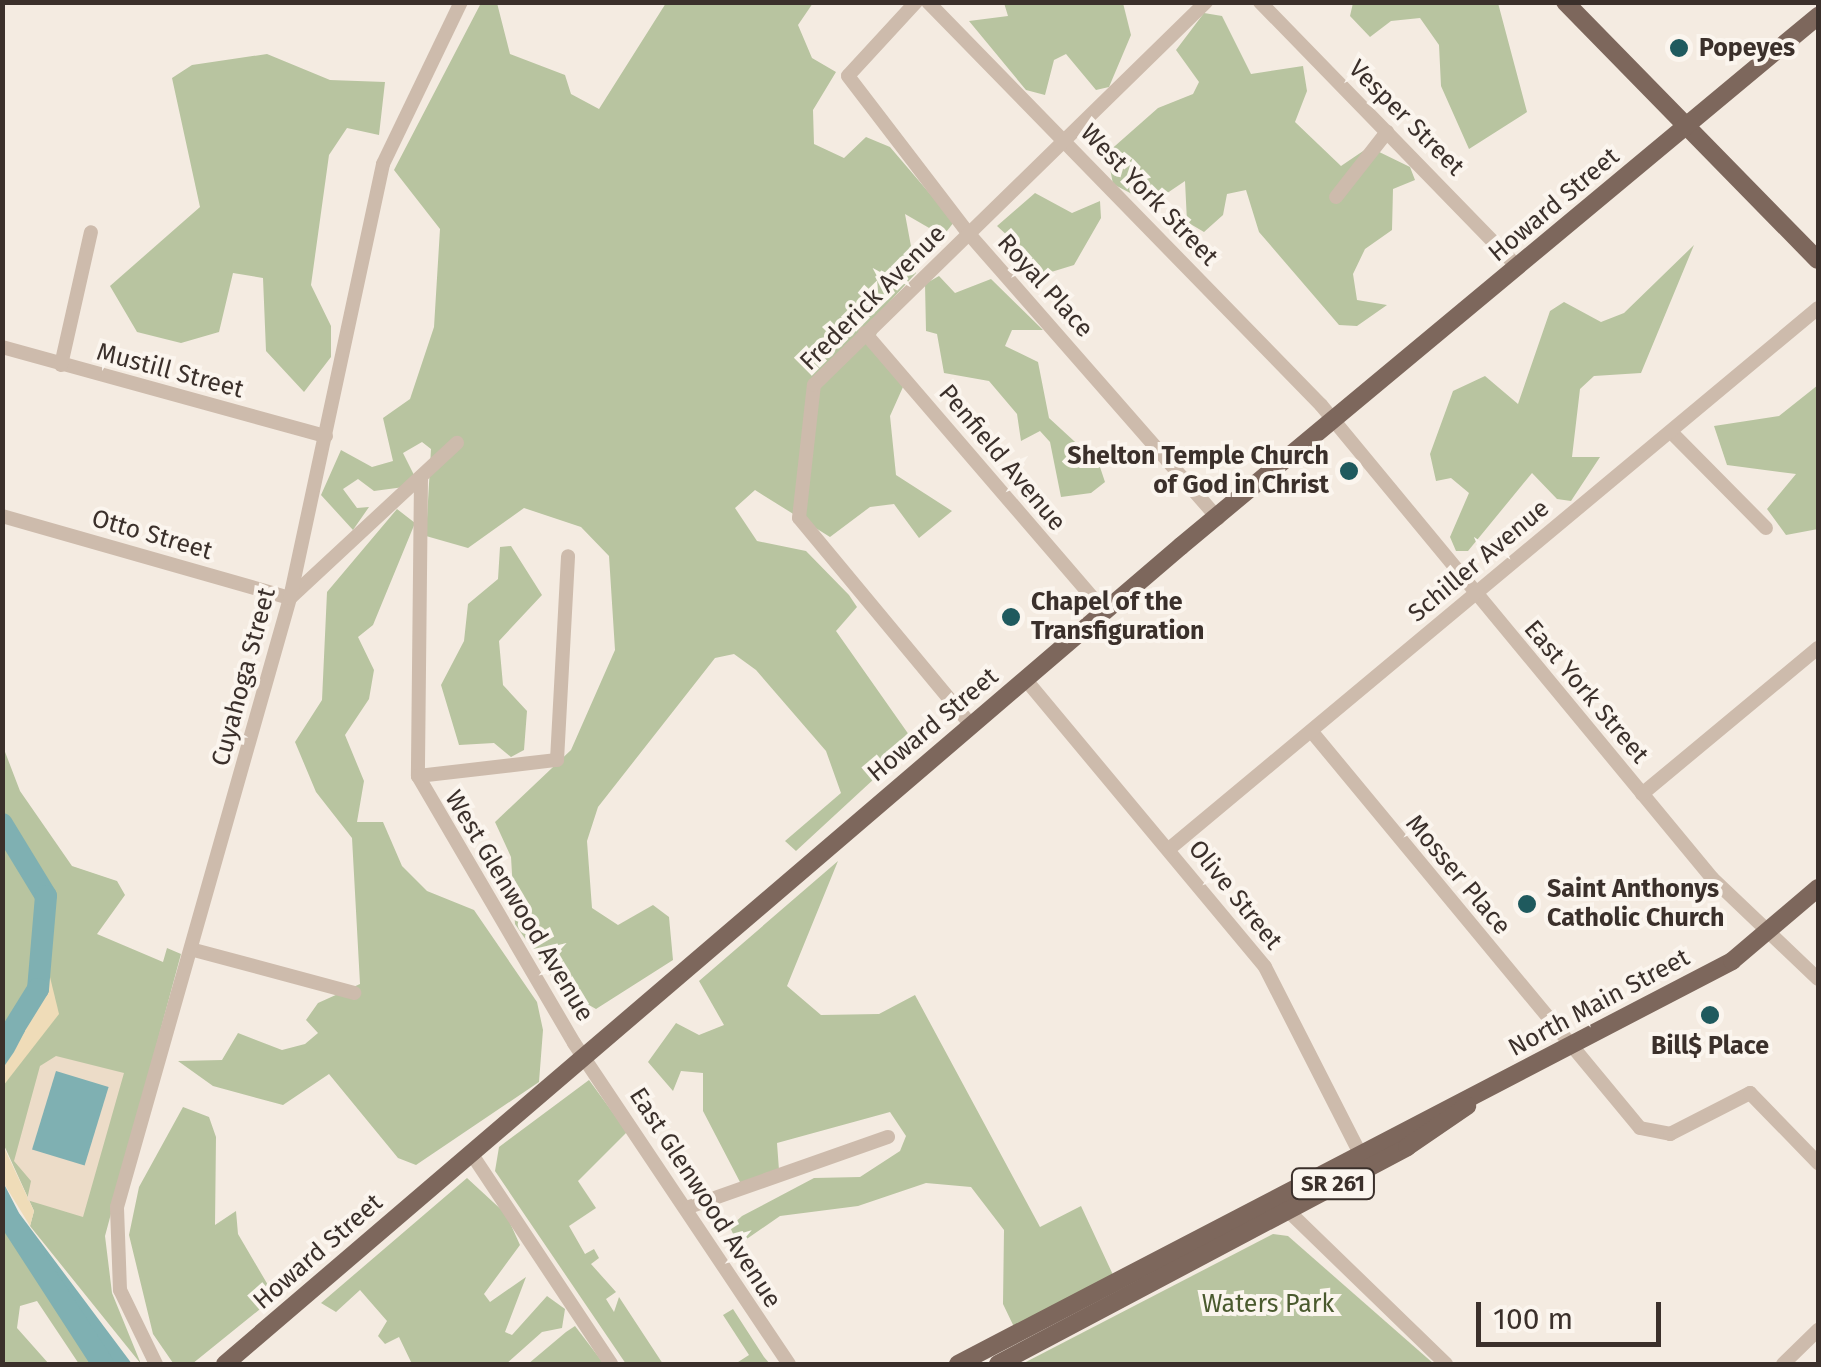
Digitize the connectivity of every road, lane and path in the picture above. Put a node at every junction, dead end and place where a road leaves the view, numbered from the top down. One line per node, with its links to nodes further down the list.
1 (461, 2): 22 (street, Cuyahoga Street)
2 (916, 2): 13 (street, Royal Place)
3 (928, 2): 10 (street, West York Street)
4 (1206, 2): 10 (street, Frederick Avenue)
5 (1260, 2): 9 (street, Vesper Street)
6 (1565, 2): 8 (main road)
7 (1818, 16): 8 (main road, Howard Street)
8 (1686, 127): 14 (main road); 15 (main road, Howard Street)
9 (1387, 132): 11 (street); 15 (street, Vesper Street)
10 (1066, 140): 13 (street, Frederick Avenue); 20 (street, West York Street)
11 (1336, 197)
12 (91, 232): 19 (street)
13 (968, 234): 17 (street, Frederick Avenue); 26 (street, Royal Place)
14 (1818, 260)
15 (1518, 267): 20 (main road, Howard Street)
16 (1818, 308): 21 (street, Schiller Avenue)
17 (866, 333): 31 (street, Penfield Avenue); 34 (street, Frederick Avenue)
18 (2, 347): 19 (street, Mustill Street)
19 (61, 365): 22 (street, Mustill Street)
20 (1333, 421): 26 (main road, Howard Street); 29 (street, East York Street)
21 (1671, 432): 27 (street); 29 (street, Schiller Avenue)
22 (326, 436): 30 (street, Cuyahoga Street)
23 (457, 444): 24 (street)
24 (421, 478): 30 (street); 36 (street, West Glenwood Avenue)
25 (2, 516): 30 (street, Otto Street)
26 (1218, 518): 31 (main road, Howard Street)
27 (1766, 528)
28 (568, 556): 36 (street)
29 (1476, 594): 35 (street, Schiller Avenue); 37 (street, East York Street)
30 (290, 598): 41 (street, Cuyahoga Street)
31 (1105, 612): 33 (main road, Howard Street)
32 (1818, 648): 37 (street)
33 (1026, 680): 34 (main road, Howard Street); 38 (street, Olive Street)
34 (971, 725): 45 (main road, Howard Street)
35 (1312, 732): 38 (street, Schiller Avenue); 44 (street, Mosser Place)
36 (418, 776): 45 (street, West Glenwood Avenue)
37 (1642, 794): 40 (street, East York Street)
38 (1168, 849): 48 (street, Olive Street)
39 (1818, 888): 40 (main road, North Main Street / SR 261)
40 (1767, 934): 42 (street, East York Street); 44 (main road, North Main Street / SR 261)
41 (194, 950): 43 (street); 56 (street, Cuyahoga Street)
42 (1818, 979)
43 (354, 993)
44 (1572, 1046): 46 (main road, North Main Street / SR 261); 50 (street, Mosser Place)
45 (586, 1054): 49 (main road, Howard Street); 53 (street, East Glenwood Avenue)
46 (1496, 1086): 48 (main road, North Main Street / SR 261); 51 (main road, North Main Street / SR 261)
47 (888, 1137): 53 (street)
48 (1360, 1149): 51 (street, Olive Street); 52 (main road, North Main Street / SR 261)
49 (470, 1153): 57 (main road, Howard Street); 58 (street)
50 (1818, 1163)
51 (1366, 1168): 52 (main road, North Main Street / SR 261)
52 (1280, 1201): 54 (main road, North Main Street / SR 261); 62 (street)
53 (689, 1208): 59 (street, East Glenwood Avenue)
54 (1092, 1298): 60 (main road, SR 261); 61 (main road, SR 261)
55 (1818, 1330): 63 (street)
56 (156, 1364)
57 (225, 1364)
58 (611, 1364)
59 (790, 1364)
60 (958, 1364)
61 (998, 1364)
62 (1446, 1364)
63 (1783, 1364)

